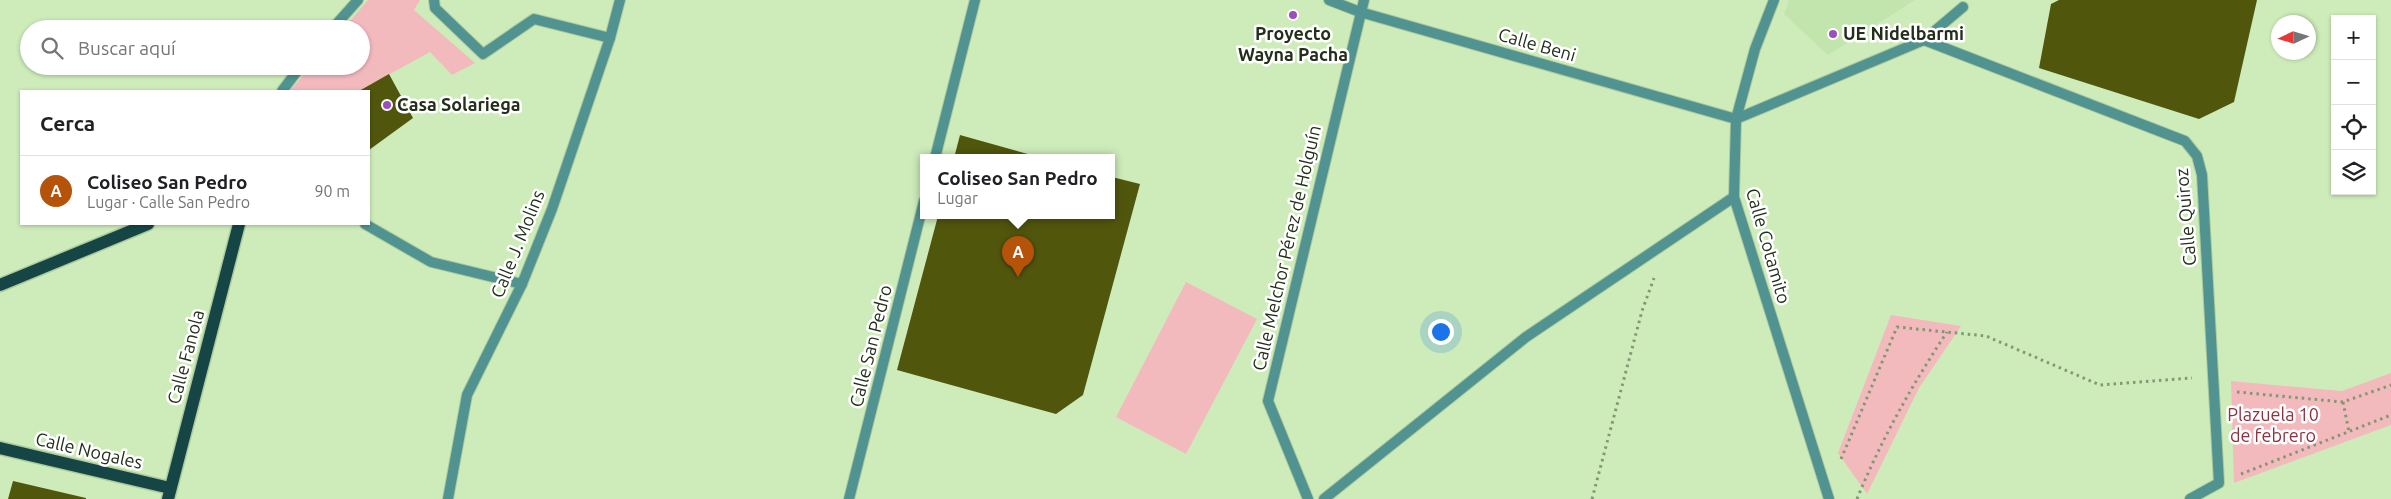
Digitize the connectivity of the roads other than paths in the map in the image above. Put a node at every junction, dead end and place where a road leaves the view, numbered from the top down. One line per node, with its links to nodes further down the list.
1 (358, 0): 10 (street)
2 (434, 0): 11 (street)
3 (620, 0): 11 (street, Calle J. Molins)
4 (975, 0): 16 (street)
5 (1329, 0): 9 (street, Calle Beni)
6 (1364, 0): 9 (street, Calle Melchor Pérez de Holguín)
7 (1774, 0): 15 (street, Calle Cotamito)
8 (1963, 7): 12 (street)
9 (1360, 12): 15 (street, Calle Beni); 30 (street, Calle Melchor Pérez de Holguín)
10 (340, 20)
11 (610, 38): 23 (street, Calle J. Molins)
12 (1924, 40): 15 (street); 27 (street, Calle Quiroz)
13 (295, 75): 14 (street)
14 (283, 90)
15 (1736, 119): 17 (street, Calle Cotamito)
16 (936, 154)
17 (1734, 198): 26 (street, Calle Cotamito); 31 (street)
18 (920, 217): 29 (street, Calle San Pedro)
19 (146, 225): 22 (main road)
20 (239, 225): 25 (main road, Calle Fanola)
21 (367, 225): 23 (street)
22 (0, 284)
23 (522, 284): 28 (street, Calle J. Molins)
24 (0, 448): 25 (main road, Calle Nogales)
25 (169, 493)
26 (1828, 495)
27 (2197, 498)
28 (448, 499)
29 (849, 499)
30 (1308, 499)
31 (1324, 499)

